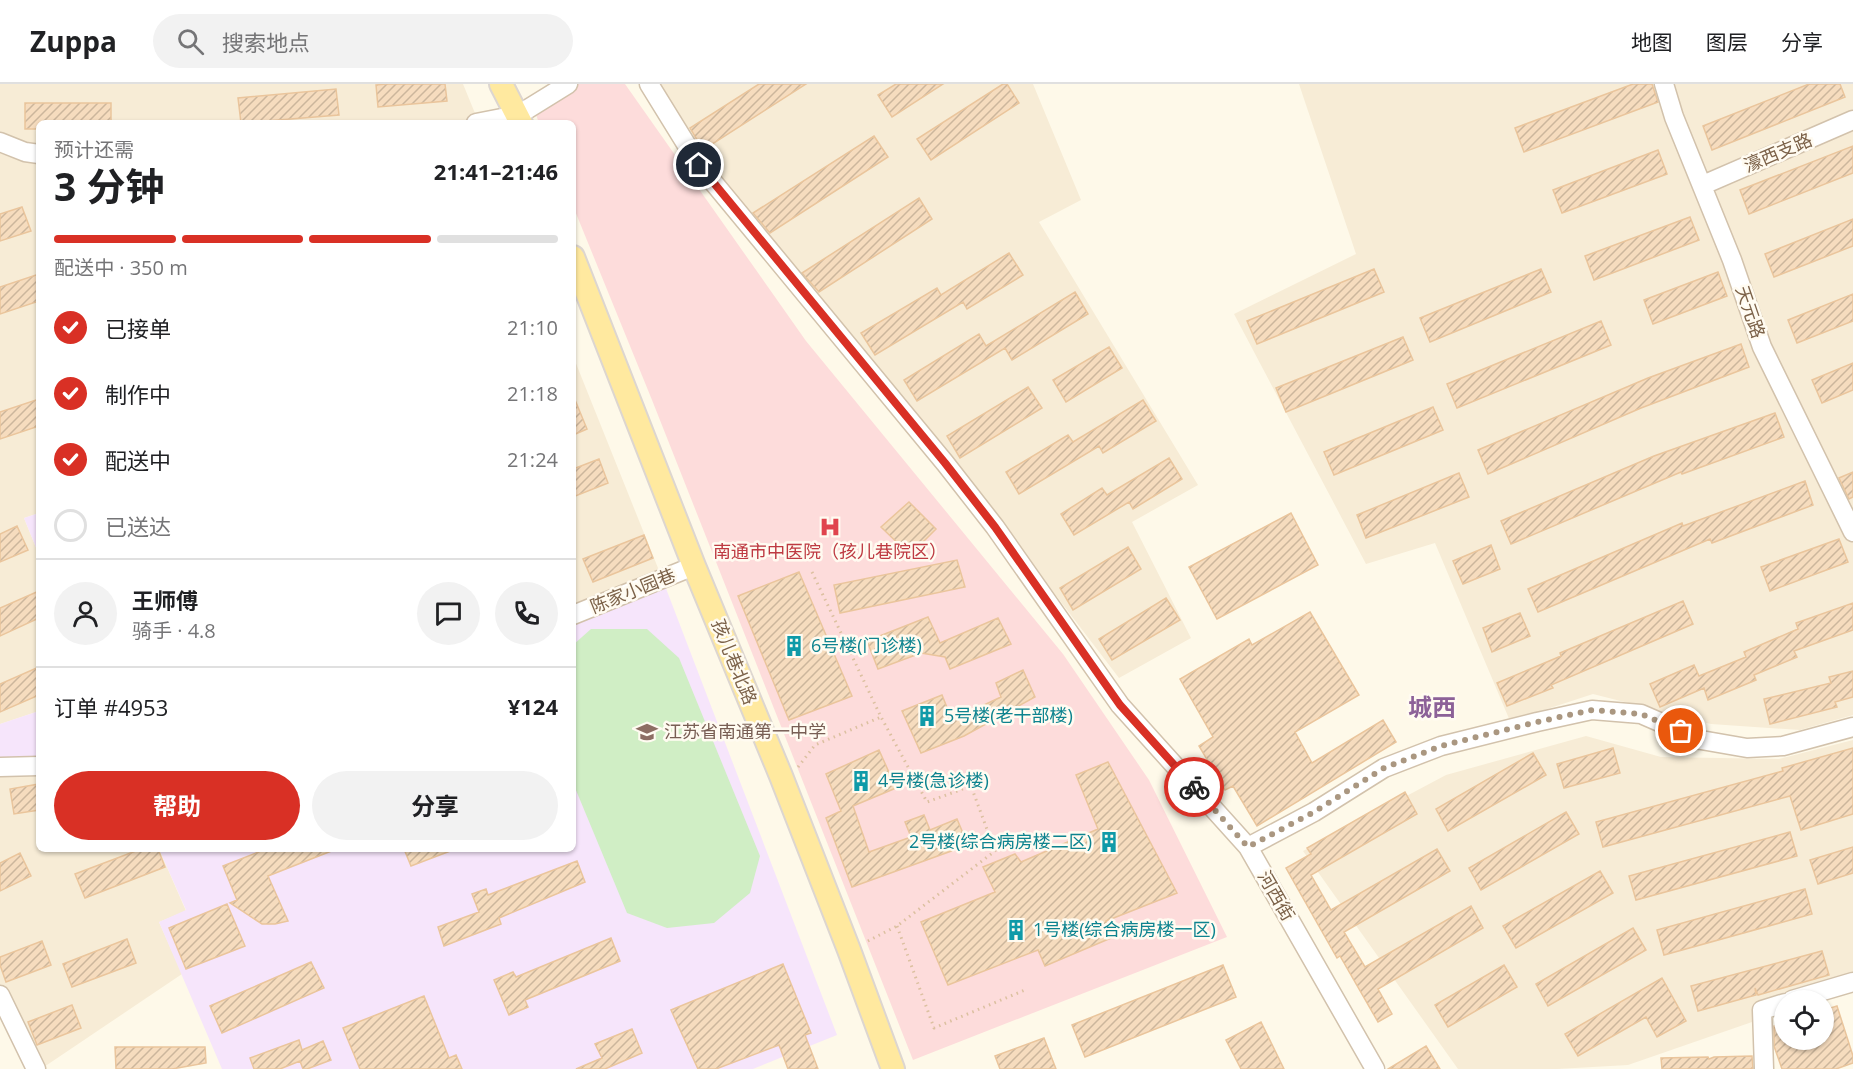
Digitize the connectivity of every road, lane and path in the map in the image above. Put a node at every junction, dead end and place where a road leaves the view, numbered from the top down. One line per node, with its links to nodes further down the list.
1 (501, 84): 6 (main road)
2 (510, 84): 6 (main road)
3 (567, 84): 6 (street)
4 (649, 84): 21 (street, 河西街)
5 (1664, 84): 10 (street, 天元路)
6 (519, 119)
7 (1853, 120): 10 (street, 濠西支路)
8 (0, 142): 9 (street)
9 (36, 154)
10 (1703, 185): 12 (street, 天元路)
11 (576, 265): 13 (main road, 孩儿巷北路)
12 (1853, 532)
13 (694, 566): 15 (street, 陈家小园巷); 20 (main road, 孩儿巷北路)
14 (812, 572): 16 (path)
15 (576, 614)
16 (881, 717): 20 (path); 22 (path)
17 (1853, 727): 21 (street)
18 (36, 766): 19 (street)
19 (0, 767)
20 (781, 776): 23 (main road, 孩儿巷北路)
21 (1248, 847): 31 (street, 河西街)
22 (897, 926): 23 (path); 25 (path)
23 (849, 950): 30 (main road, 孩儿巷北路)
24 (1853, 982): 26 (street)
25 (1025, 990)
26 (1826, 990)
27 (0, 995): 29 (street)
28 (1774, 1006): 32 (street)
29 (36, 1069)
30 (893, 1069)
31 (1375, 1069)
32 (1764, 1069)

